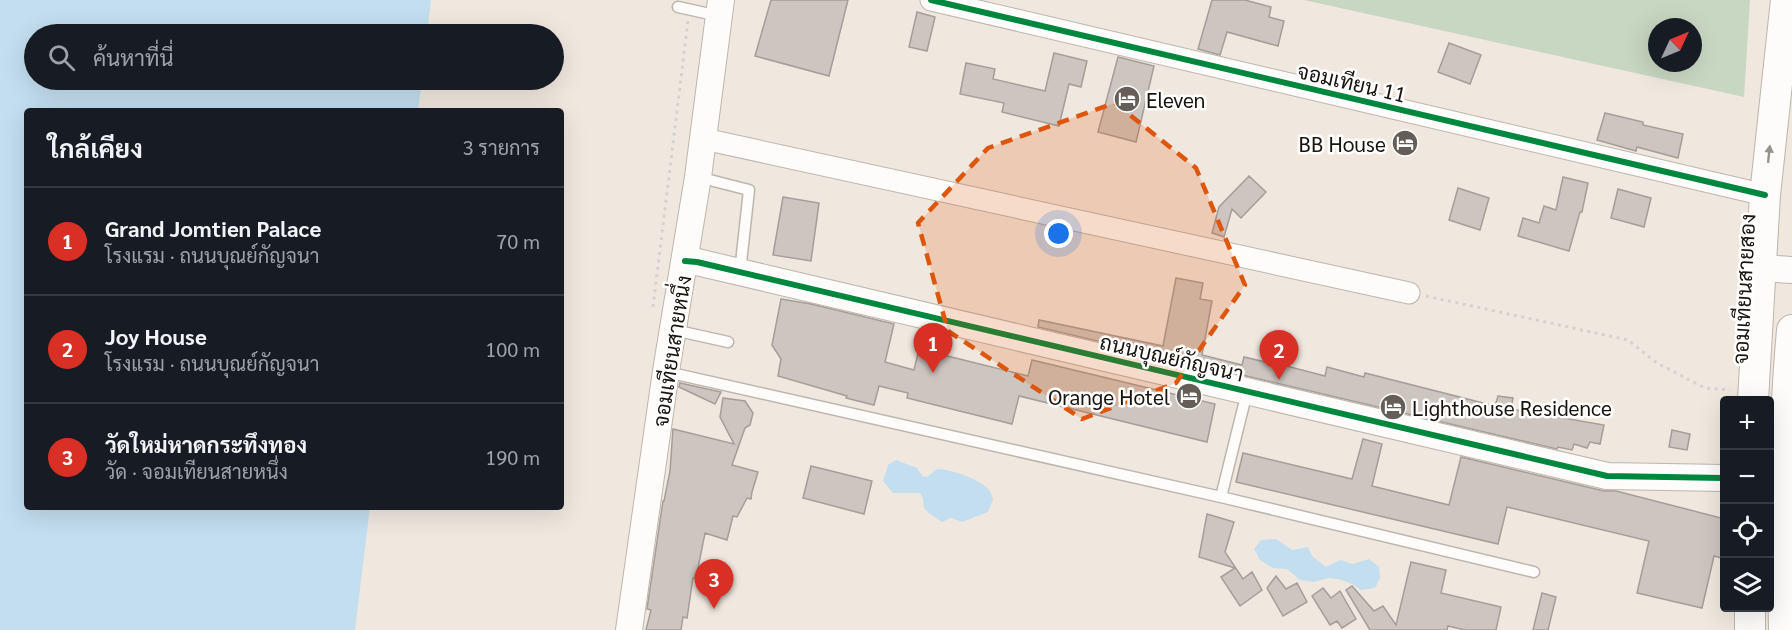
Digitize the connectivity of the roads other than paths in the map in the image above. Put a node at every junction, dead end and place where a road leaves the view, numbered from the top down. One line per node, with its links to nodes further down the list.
1 (932, 0): 7 (street, จอมเทียน 11)
2 (1786, 0): 7 (main road, จอมเทียนสายสอง, one-way to 2)
3 (678, 7): 4 (lane)
4 (720, 8): 5 (street, จอมเทียนสายหนึ่ง)
5 (704, 139): 6 (street, จอมเทียนสายหนึ่ง); 12 (street)
6 (698, 177): 8 (street, จอมเทียนสายหนึ่ง); 11 (lane)
7 (1765, 195): 9 (main road, จอมเทียนสายสอง)
8 (685, 261): 11 (street, ถนนบุณย์กัญจนา); 13 (street, จอมเทียนสายหนึ่ง)
9 (1760, 268): 10 (street); 18 (main road, จอมเทียนสายสอง)
10 (1792, 270)
11 (740, 272): 17 (street, ถนนบุณย์กัญจนา)
12 (1409, 292)
13 (674, 330): 15 (lane); 16 (street, จอมเทียนสายหนึ่ง)
14 (1792, 330): 20 (main road)
15 (728, 342)
16 (666, 371): 21 (lane); 24 (street, จอมเทียนสายหนึ่ง)
17 (1247, 391): 19 (street, ถนนบุณย์กัญจนา); 21 (lane)
18 (1753, 396)
19 (1720, 478)
20 (1782, 479): 26 (main road)
21 (1221, 497): 22 (lane)
22 (1534, 572)
23 (1750, 612): 25 (main road)
24 (629, 630)
25 (1750, 630)
26 (1784, 630)

